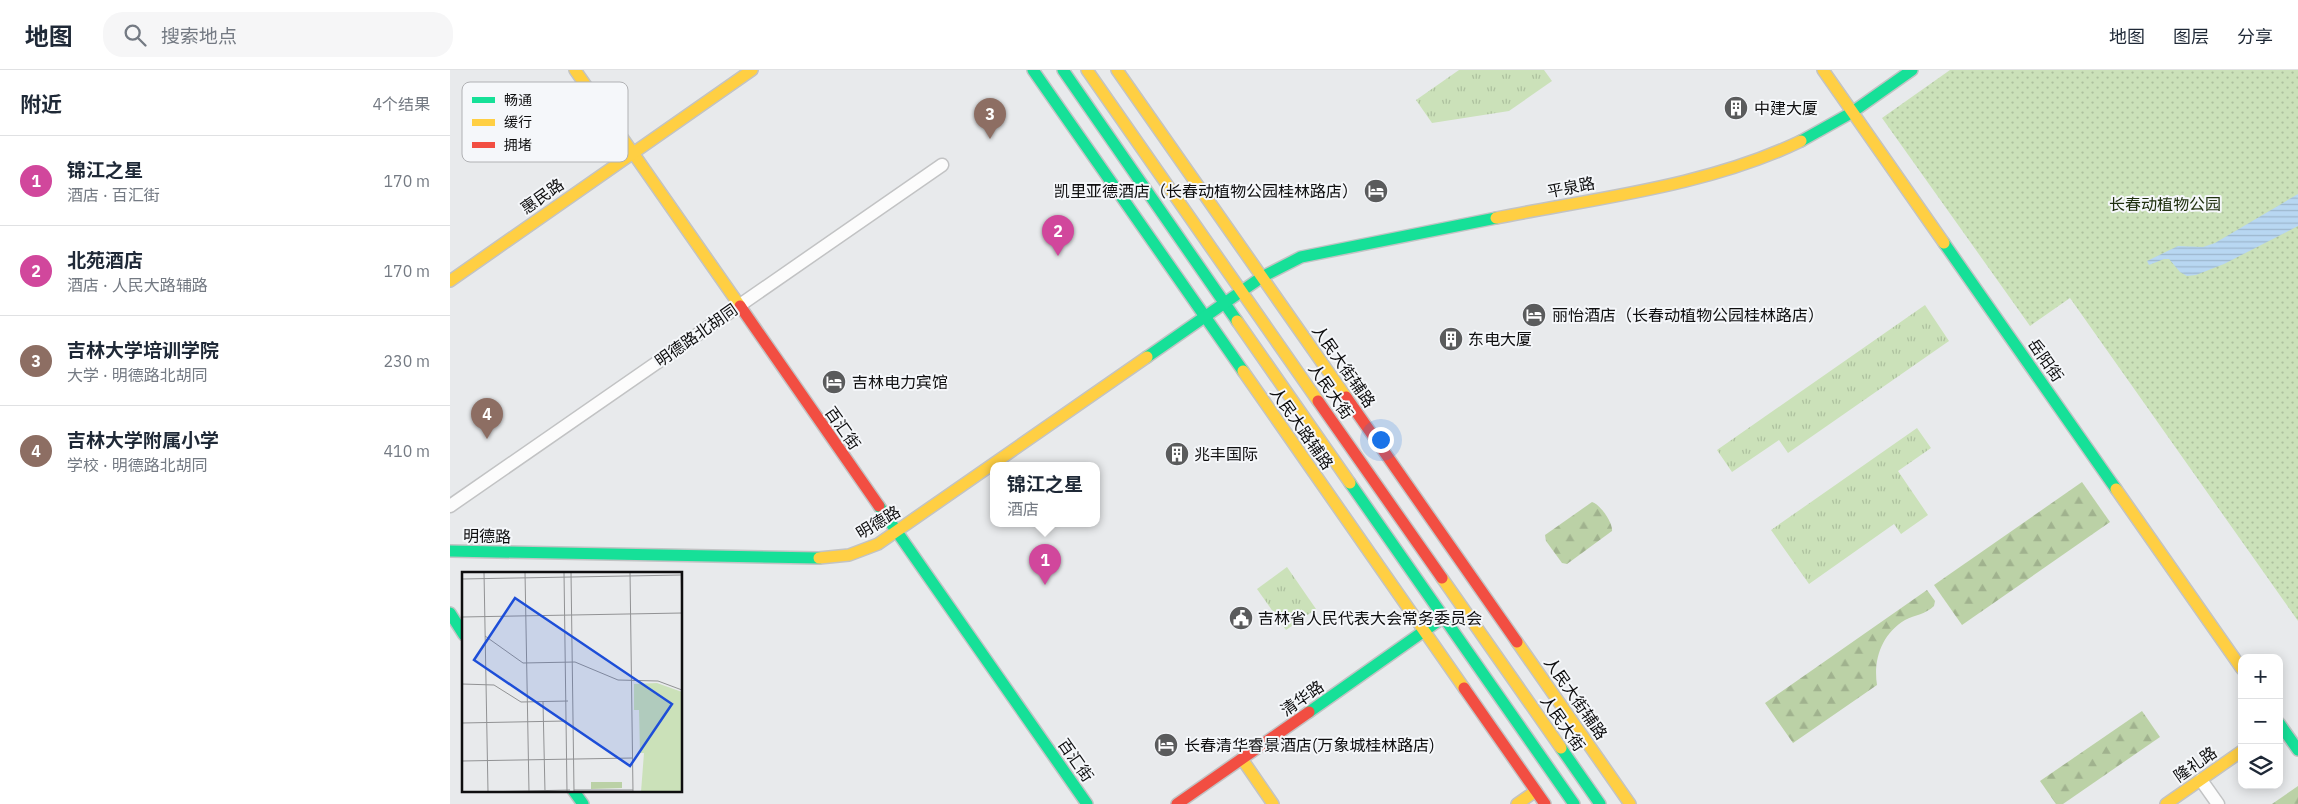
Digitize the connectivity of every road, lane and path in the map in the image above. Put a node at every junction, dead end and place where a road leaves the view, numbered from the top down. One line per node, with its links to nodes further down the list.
1 (574, 70): 9 (street, 百汇街)
2 (752, 70): 12 (street, 惠民路)
3 (1033, 70): 21 (street, 人民大路辅路)
4 (1063, 70): 19 (street)
5 (1088, 70): 18 (street, 人民大街)
6 (1117, 70): 16 (street, 人民大街辅路)
7 (1823, 70): 10 (street, 岳阳街)
8 (1912, 70): 10 (street, 平泉路)
9 (583, 82)
10 (1852, 112): 16 (street, 平泉路); 31 (street, 岳阳街)
11 (628, 146): 12 (street, 百汇街)
12 (633, 153): 13 (street, 惠民路); 20 (street, 百汇街)
13 (628, 156)
14 (620, 162): 17 (street, 惠民路)
15 (942, 165): 20 (street, 明德路北胡同)
16 (1262, 277): 18 (street, 平泉路); 47 (street, 人民大街辅路)
17 (450, 280)
18 (1242, 291): 19 (street, 平泉路); 46 (street, 人民大街)
19 (1225, 303): 21 (street, 明德路); 28 (street)
20 (738, 306): 24 (street, 明德路北胡同); 25 (street, 百汇街)
21 (1205, 317): 22 (street, 明德路); 30 (street, 人民大路辅路)
22 (997, 462)
23 (990, 467): 25 (street, 明德路)
24 (450, 506)
25 (896, 532): 26 (street, 明德路); 40 (street, 百汇街)
26 (450, 551)
27 (450, 613): 29 (street)
28 (1444, 618): 30 (street, 清华路); 45 (street)
29 (462, 632)
30 (1424, 632): 35 (street, 清华路); 37 (street, 人民大路辅路)
31 (2238, 663)
32 (2283, 728): 33 (street)
33 (2298, 750)
34 (2238, 754): 36 (street, 隆礼路)
35 (1242, 759): 41 (street, 清华路); 42 (street)
36 (2201, 780): 48 (street, 隆礼路); 49 (street)
37 (1536, 791): 43 (street); 44 (street, 人民大路辅路)
38 (574, 792): 39 (street)
39 (583, 804)
40 (1087, 804)
41 (1177, 804)
42 (1273, 804)
43 (1517, 804)
44 (1545, 804)
45 (1574, 804)
46 (1600, 804)
47 (1630, 804)
48 (2166, 804)
49 (2218, 804)

